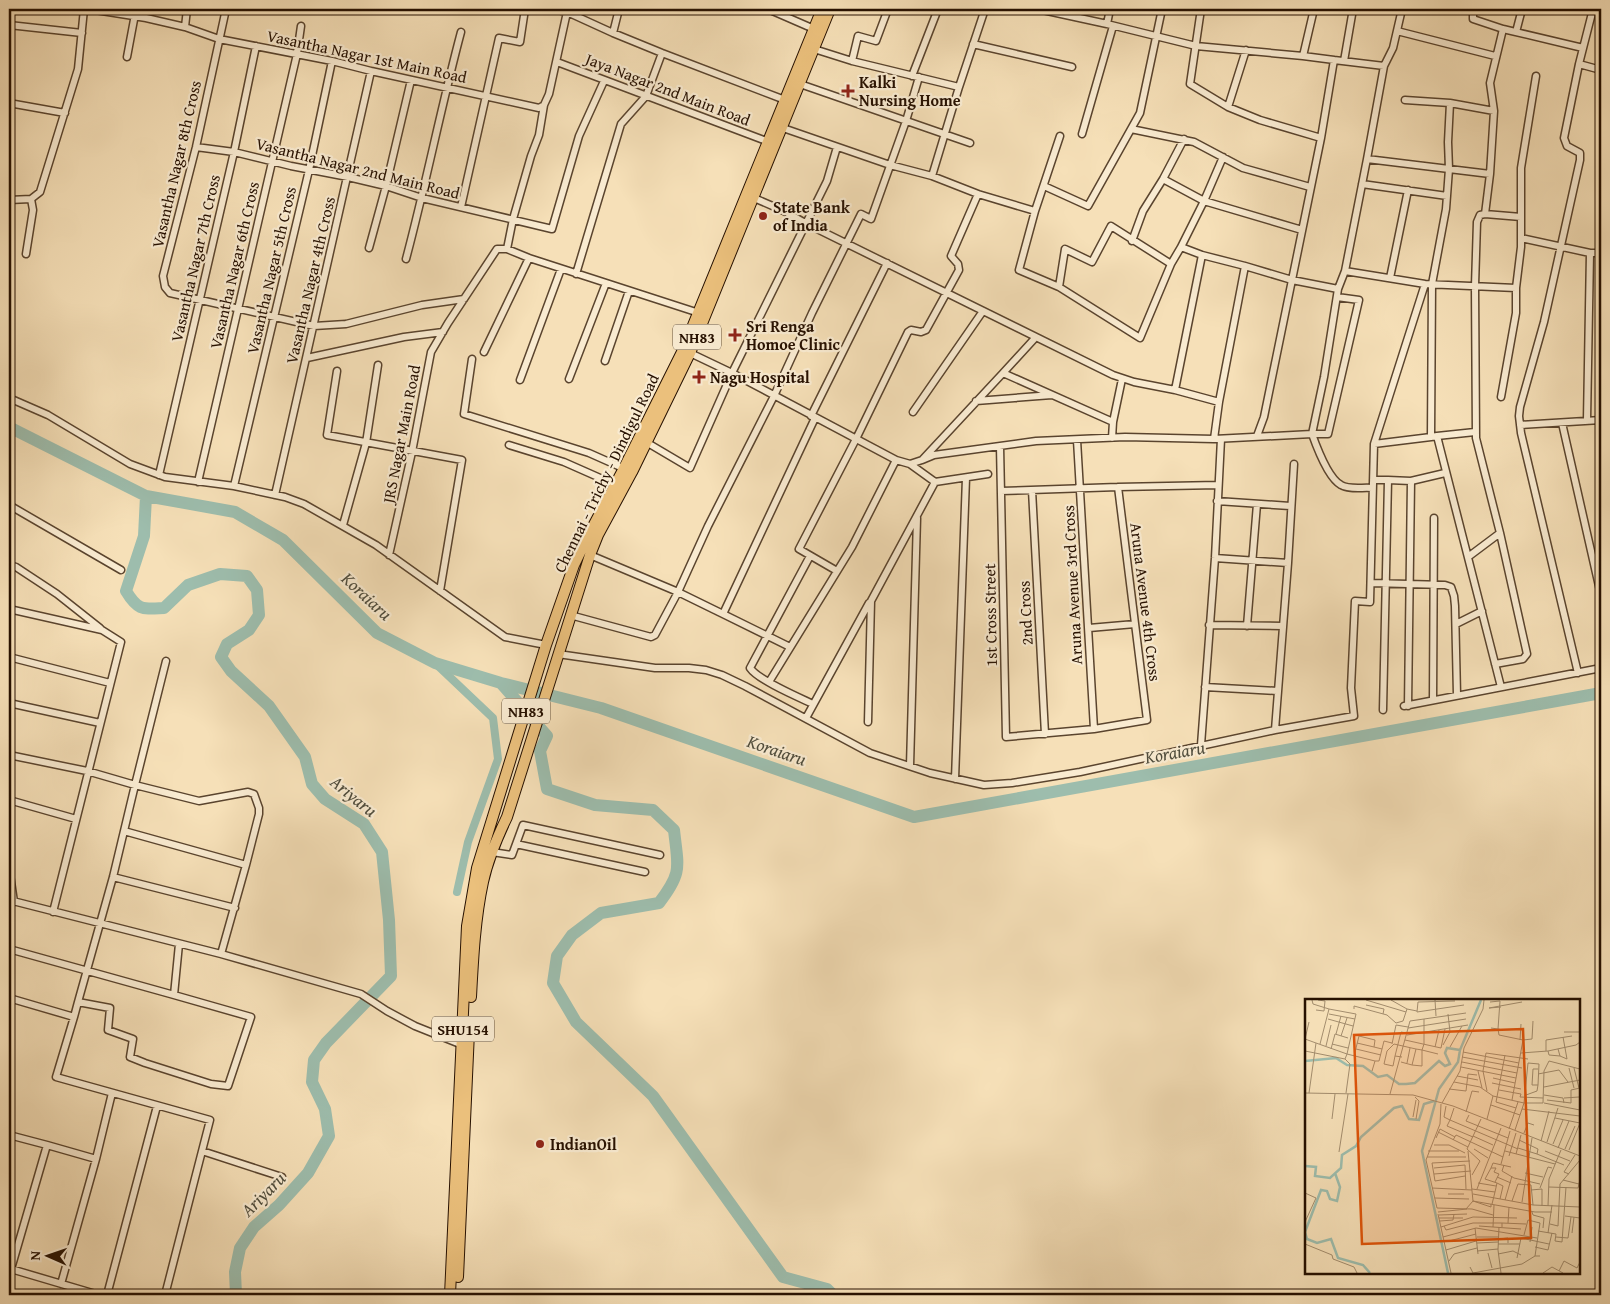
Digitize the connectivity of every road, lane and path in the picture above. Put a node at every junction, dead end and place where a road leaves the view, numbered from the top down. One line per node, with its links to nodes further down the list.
1 (84, 9): 35 (street)
2 (89, 9): 25 (street, Vasantha Nagar 1st Main Road)
3 (187, 9): 28 (street)
4 (226, 9): 38 (street, Vasantha Nagar 8th Cross)
5 (525, 9): 67 (street)
6 (554, 9): 24 (street)
7 (618, 9): 36 (street)
8 (768, 9): 30 (street)
9 (822, 9): 30 (highway, Chennai - Trichy - Dindigul Road / NH83)
10 (830, 9): 43 (highway, Chennai - Trichy - Dindigul Road / NH83)
11 (888, 9): 54 (street)
12 (938, 9): 60 (street)
13 (985, 9): 39 (street)
14 (1038, 9): 27 (street)
15 (1110, 9): 27 (street)
16 (1162, 9): 37 (street)
17 (1201, 9): 41 (street)
18 (1314, 9): 47 (street)
19 (1353, 9): 51 (street)
20 (1402, 9): 32 (street)
21 (1473, 9): 31 (street)
22 (1522, 9): 34 (street)
23 (1593, 9): 42 (street)
24 (567, 10): 36 (street); 53 (street)
25 (136, 12): 28 (street, Vasantha Nagar 1st Main Road); 49 (street)
26 (9, 25): 35 (street)
27 (1110, 25): 37 (street); 81 (street)
28 (185, 26): 38 (street, Vasantha Nagar 1st Main Road)
29 (301, 26): 46 (street, Vasantha Nagar 6th Cross)
30 (814, 29): 69 (highway, Chennai - Trichy - Dindigul Road / NH83)
31 (1503, 29): 34 (street); 48 (street)
32 (1397, 31): 48 (street); 56 (street)
33 (461, 32): 65 (street)
34 (1516, 32): 42 (street)
35 (82, 33): 76 (street)
36 (613, 33): 45 (street)
37 (1156, 37): 41 (street); 79 (street)
38 (219, 38): 40 (street, Vasantha Nagar 1st Main Road); 87 (street, Vasantha Nagar 8th Cross)
39 (973, 44): 57 (street); 66 (street)
40 (256, 46): 46 (street, Vasantha Nagar 1st Main Road); 89 (street, Vasantha Nagar 7th Cross)
41 (1196, 46): 44 (street); 74 (street)
42 (1583, 48): 55 (street)
43 (814, 49): 54 (street); 64 (highway, Chennai - Trichy - Dindigul Road / NH83)
44 (1246, 50): 47 (street); 74 (street)
45 (662, 53): 68 (street); 69 (street)
46 (297, 54): 52 (street, Vasantha Nagar 1st Main Road); 92 (street, Vasantha Nagar 6th Cross)
47 (1303, 56): 50 (street)
48 (1496, 56): 75 (street)
49 (127, 57)
50 (1334, 60): 51 (street); 83 (street)
51 (1344, 60): 56 (street)
52 (332, 61): 59 (street, Vasantha Nagar 1st Main Road); 95 (street, Vasantha Nagar 5th Cross)
53 (557, 62): 63 (street, Jaya Nagar 2nd Main Road); 73 (street)
54 (852, 62): 60 (street)
55 (1579, 64): 58 (street); 123 (street)
56 (1384, 66): 91 (street)
57 (1072, 67)
58 (1601, 70)
59 (371, 71): 62 (street, Vasantha Nagar 1st Main Road); 98 (street, Vasantha Nagar 4th Cross)
60 (915, 76): 66 (street); 77 (street)
61 (1536, 76): 115 (street)
62 (411, 80): 65 (street, Vasantha Nagar 1st Main Road); 101 (street)
63 (604, 80): 68 (street, Jaya Nagar 2nd Main Road); 116 (street, Vasantha Nagar 2nd Main Road)
64 (800, 84): 77 (street); 78 (highway, Chennai - Trichy - Dindigul Road / NH83)
65 (446, 87): 67 (street, Vasantha Nagar 1st Main Road); 107 (street)
66 (958, 87): 80 (street)
67 (486, 96): 73 (street, Vasantha Nagar 1st Main Road); 112 (street)
68 (646, 96): 85 (street, Jaya Nagar 2nd Main Road); 137 (street)
69 (785, 100): 85 (highway, Chennai - Trichy - Dindigul Road / NH83)
70 (1405, 100): 72 (street)
71 (9, 103): 76 (street)
72 (1450, 103): 75 (street); 94 (street)
73 (544, 105): 116 (street)
74 (1228, 107): 83 (street)
75 (1494, 111): 96 (street)
76 (65, 113): 109 (street)
77 (906, 121): 80 (street); 93 (street)
78 (783, 128): 85 (highway, Chennai - Trichy - Dindigul Road / NH83); 88 (street)
79 (1131, 129): 84 (street); 102 (street)
80 (945, 134): 86 (street); 97 (street)
81 (1082, 134)
82 (1060, 136): 102 (street)
83 (1321, 138): 103 (street)
84 (1184, 139): 90 (street); 99 (street)
85 (772, 143): 108 (highway, Chennai - Trichy - Dindigul Road / NH83); 153 (highway, Chennai - Trichy - Dindigul Road / NH83)
86 (970, 143)
87 (196, 147): 89 (street, Vasantha Nagar 2nd Main Road); 150 (street, Vasantha Nagar 8th Cross)
88 (837, 147): 93 (street); 117 (street)
89 (234, 152): 92 (street, Vasantha Nagar 2nd Main Road); 150 (street, Vasantha Nagar 7th Cross)
90 (1223, 157): 103 (street); 111 (street)
91 (1367, 159): 94 (street); 100 (street)
92 (271, 161): 95 (street, Vasantha Nagar 2nd Main Road); 151 (street, Vasantha Nagar 6th Cross)
93 (890, 165): 97 (street); 121 (street)
94 (1449, 169): 96 (street); 106 (street)
95 (309, 170): 98 (street, Vasantha Nagar 2nd Main Road); 154 (street, Vasantha Nagar 5th Cross)
96 (1490, 174): 114 (street)
97 (932, 176): 105 (street)
98 (348, 177): 101 (street, Vasantha Nagar 2nd Main Road); 155 (street, Vasantha Nagar 4th Cross)
99 (1163, 179): 111 (street); 120 (street)
100 (1362, 184): 104 (street); 136 (street)
101 (386, 186): 107 (street, Vasantha Nagar 2nd Main Road); 124 (street)
102 (1044, 186): 113 (street)
103 (1310, 186): 118 (street)
104 (1408, 190): 106 (street); 138 (street)
105 (978, 194): 113 (street); 147 (street)
106 (1447, 196): 141 (street)
107 (422, 198): 112 (street, Vasantha Nagar 2nd Main Road); 131 (street)
108 (754, 198): 117 (street); 159 (highway, Chennai - Trichy - Dindigul Road / NH83)
109 (31, 199): 110 (street); 128 (street)
110 (9, 200)
111 (1204, 201): 118 (street); 122 (street)
112 (461, 207): 116 (street, Vasantha Nagar 2nd Main Road)
113 (1034, 212): 142 (street)
114 (1485, 214): 115 (street); 143 (street)
115 (1521, 217): 119 (street)
116 (513, 219): 125 (street)
117 (807, 224): 121 (street); 165 (street)
118 (1302, 230): 139 (street)
119 (1521, 238): 123 (street); 144 (street)
120 (1132, 240): 133 (street); 142 (street)
121 (848, 244): 132 (street); 172 (street)
122 (1181, 246): 129 (street); 133 (street)
123 (1560, 247): 126 (street); 183 (street)
124 (369, 248)
125 (507, 249): 130 (street); 149 (street, JRS Nagar Main Road)
126 (1590, 253): 127 (street); 179 (street)
127 (1601, 253)
128 (26, 254)
129 (1202, 255): 134 (street); 170 (street)
130 (529, 258): 135 (street); 158 (street)
131 (406, 259)
132 (887, 263): 147 (street); 178 (street)
133 (1171, 264): 142 (street)
134 (1245, 266): 139 (street); 176 (street)
135 (561, 269): 137 (street); 168 (street)
136 (1344, 271): 138 (street); 145 (street)
137 (576, 274): 140 (street)
138 (1390, 278): 141 (street)
139 (1292, 280): 145 (street); 186 (street)
140 (606, 283): 146 (street); 169 (street)
141 (1428, 284): 143 (street); 187 (street); 194 (street)
142 (1059, 286)
143 (1475, 286): 144 (street); 184 (street)
144 (1516, 288): 173 (street)
145 (1338, 289): 148 (street)
146 (629, 291): 153 (street); 162 (street)
147 (946, 293): 152 (street); 190 (street)
148 (1337, 297): 185 (street); 185 (street)
149 (464, 299): 155 (street); 156 (street, JRS Nagar Main Road)
150 (199, 301): 151 (street); 205 (street, Vasantha Nagar 7th Cross)
151 (238, 310): 154 (street); 210 (street, Vasantha Nagar 6th Cross)
152 (984, 311): 157 (street); 177 (street)
153 (699, 313): 159 (highway, Chennai - Trichy - Dindigul Road / NH83)
154 (274, 317): 155 (street); 214 (street, Vasantha Nagar 5th Cross)
155 (314, 326): 160 (street, Vasantha Nagar 4th Cross)
156 (443, 332): 160 (street); 197 (street, JRS Nagar Main Road)
157 (1036, 337): 166 (street); 167 (street)
158 (484, 352)
159 (687, 352): 165 (street); 192 (highway, Chennai - Trichy - Dindigul Road / NH83); 202 (highway, Chennai - Trichy - Dindigul Road / NH83)
160 (307, 358): 220 (street, Vasantha Nagar 4th Cross)
161 (472, 359): 202 (street)
162 (605, 362)
163 (378, 365): 193 (street)
164 (337, 371): 193 (street)
165 (732, 372): 172 (street); 192 (street)
166 (1003, 373): 171 (street); 175 (street)
167 (1122, 379): 170 (street); 181 (street)
168 (520, 380)
169 (569, 380)
170 (1175, 390): 176 (street)
171 (1053, 395): 175 (street); 181 (street)
172 (774, 396): 178 (street); 244 (street)
173 (1502, 397)
174 (9, 398): 205 (street)
175 (976, 402): 199 (street)
176 (1219, 402): 189 (street)
177 (913, 412)
178 (813, 417): 190 (street); 249 (street)
179 (1586, 420): 180 (street); 182 (street)
180 (1601, 420)
181 (1113, 422): 188 (street)
182 (1562, 423): 183 (street); 245 (street)
183 (1520, 425): 266 (street)
184 (1475, 432): 187 (street); 228 (street)
185 (1312, 434): 186 (street); 216 (street)
186 (1258, 436): 189 (street)
187 (1434, 437): 194 (street); 203 (street)
188 (1112, 438): 189 (street); 191 (street)
189 (1218, 439): 213 (street)
190 (856, 440): 198 (street); 231 (street)
191 (1077, 440): 196 (street); 217 (street, Aruna Avenue 3rd Cross)
192 (646, 442): 202 (highway, Chennai - Trichy - Dindigul Road / NH83)
193 (366, 443): 197 (street); 227 (street)
194 (1374, 444): 207 (street)
195 (509, 445): 212 (street)
196 (1000, 446): 199 (street); 219 (street, 1st Cross Street)
197 (412, 452): 229 (street, JRS Nagar Main Road); 243 (street)
198 (896, 460): 200 (street); 238 (street)
199 (922, 460): 200 (street)
200 (910, 464): 211 (street)
201 (1294, 464): 224 (street)
202 (628, 470): 212 (highway, Chennai - Trichy - Dindigul Road / NH83); 230 (highway, Chennai - Trichy - Dindigul Road / NH83)
203 (1445, 473): 209 (street); 232 (street)
204 (988, 474): 206 (street)
205 (159, 475): 210 (street)
206 (966, 478): 211 (street); 288 (street)
207 (1373, 480): 208 (street); 216 (street)
208 (1388, 480): 209 (street); 240 (street)
209 (1411, 481): 241 (street)
210 (198, 482): 214 (street)
211 (935, 482): 225 (street)
212 (616, 485): 260 (highway, Chennai - Trichy - Dindigul Road / NH83)
213 (1218, 485): 215 (street); 221 (street)
214 (234, 486): 220 (street)
215 (1118, 486): 217 (street); 251 (street, Aruna Avenue 4th Cross)
216 (1372, 488): 239 (street)
217 (1080, 489): 218 (street); 256 (street, Aruna Avenue 3rd Cross)
218 (1032, 490): 219 (street); 282 (street, 2nd Cross)
219 (1001, 492): 282 (street, 1st Cross Street)
220 (275, 495): 227 (street)
221 (1217, 501): 222 (street); 233 (street)
222 (1257, 504): 224 (street); 234 (street)
223 (9, 505): 237 (street)
224 (1290, 506): 235 (street)
225 (918, 515): 246 (street); 285 (street)
226 (1434, 518): 242 (street)
227 (343, 525): 229 (street)
228 (1500, 533): 232 (street); 264 (street)
229 (389, 554): 243 (street)
230 (590, 555): 244 (street); 250 (highway, Chennai - Trichy - Dindigul Road / NH83)
231 (810, 556): 238 (street); 258 (street)
232 (1468, 557): 248 (street)
233 (1215, 558): 234 (street); 253 (street)
234 (1251, 561): 235 (street); 254 (street)
235 (1288, 563): 255 (street)
236 (9, 565): 257 (street)
237 (121, 570)
238 (837, 570): 259 (street)
239 (1371, 584): 240 (street); 281 (street)
240 (1386, 584): 241 (street); 276 (street)
241 (1409, 585): 242 (street); 273 (street)
242 (1433, 585): 252 (street); 273 (street)
243 (440, 590): 260 (street)
244 (678, 592): 249 (street); 250 (street)
245 (1601, 595)
246 (871, 601): 275 (street); 278 (street)
247 (9, 609): 257 (street)
248 (1482, 611): 252 (street); 264 (street)
249 (723, 614): 258 (street)
250 (570, 615): 262 (highway, Chennai - Trichy - Dindigul Road / NH83)
251 (1135, 624): 256 (street); 280 (street, Aruna Avenue 4th Cross)
252 (1456, 624): 272 (street)
253 (1209, 625): 254 (street); 269 (street)
254 (1246, 626): 255 (street)
255 (1282, 626): 271 (street)
256 (1089, 628): 280 (street, Aruna Avenue 3rd Cross)
257 (102, 630): 268 (street)
258 (768, 636): 259 (street); 267 (street)
259 (790, 647): 267 (street)
260 (545, 649): 286 (highway, Chennai - Trichy - Dindigul Road / NH83)
261 (9, 657): 268 (street)
262 (557, 657): 277 (street); 294 (highway, Chennai - Trichy - Dindigul Road / NH83)
263 (166, 661): 289 (street)
264 (1495, 664): 270 (street)
265 (1601, 668): 266 (street)
266 (1578, 673): 270 (street)
267 (770, 682): 275 (street)
268 (110, 683): 279 (street)
269 (1205, 687): 271 (street); 283 (street)
270 (1501, 687): 272 (street)
271 (1278, 691): 281 (street)
272 (1457, 696): 273 (street)
273 (1433, 700)
274 (9, 703): 279 (street)
275 (813, 704): 277 (street)
276 (1383, 710)
277 (806, 718): 285 (street)
278 (868, 722)
279 (100, 723): 287 (street)
280 (1094, 729): 282 (street)
281 (1275, 730): 283 (street)
282 (1045, 734)
283 (1201, 745): 288 (street)
284 (9, 755): 287 (street)
285 (910, 766): 288 (street)
286 (508, 768): 312 (highway, Chennai - Trichy - Dindigul Road / SHU154)
287 (87, 771): 289 (street); 291 (street)
288 (955, 779)
289 (135, 785): 292 (street); 296 (street)
290 (9, 800): 291 (street)
291 (76, 819): 302 (street)
292 (124, 831): 296 (street); 299 (street)
293 (516, 844): 294 (street); 295 (street); 298 (street)
294 (492, 852): 312 (highway, Chennai - Trichy - Dindigul Road / NH83)
295 (660, 855)
296 (246, 865): 301 (street)
297 (9, 868): 300 (street)
298 (645, 872)
299 (113, 877): 301 (street); 303 (street)
300 (11, 901): 302 (street)
301 (235, 908): 306 (street)
302 (53, 912): 303 (street)
303 (100, 924): 304 (street); 307 (street)
304 (179, 944): 306 (street); 308 (street)
305 (9, 949): 307 (street)
306 (222, 954): 312 (street)
307 (88, 971): 308 (street); 310 (street)
308 (174, 995): 310 (street)
309 (9, 998): 311 (street)
310 (78, 1002): 311 (street)
311 (74, 1017): 313 (street)
312 (465, 1046): 324 (highway, Chennai - Trichy - Dindigul Road / SHU154); 325 (highway, Chennai - Trichy - Dindigul Road / NH83)
313 (112, 1093): 314 (street); 318 (street)
314 (157, 1106): 317 (street); 322 (street)
315 (9, 1135): 316 (street)
316 (46, 1145): 318 (street); 320 (street)
317 (202, 1151): 319 (street); 323 (street)
318 (96, 1159): 320 (street)
319 (282, 1177)
320 (61, 1284): 321 (street)
321 (98, 1295)
322 (107, 1295)
323 (165, 1295)
324 (450, 1295)
325 (457, 1295)

